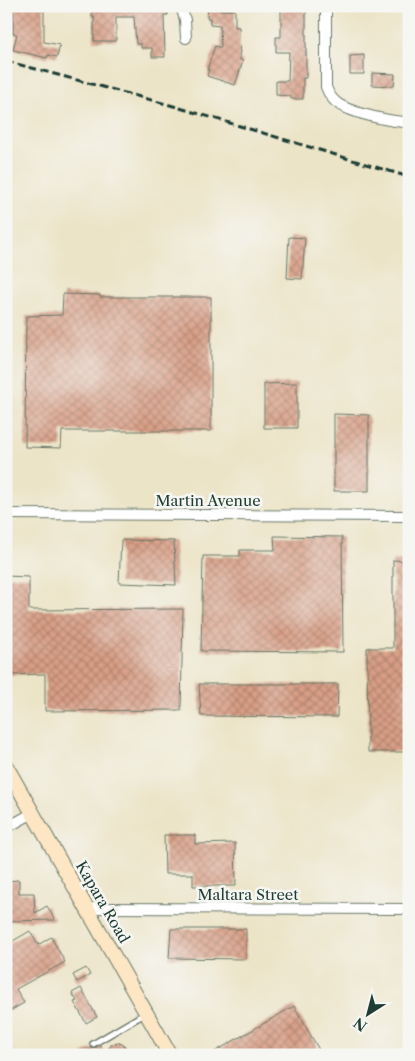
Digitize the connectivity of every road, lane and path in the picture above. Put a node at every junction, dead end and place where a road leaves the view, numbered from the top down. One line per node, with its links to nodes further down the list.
1 (180, 6): 3 (street)
2 (326, 6): 4 (street)
3 (186, 38)
4 (409, 122)
5 (6, 514): 6 (street, Martin Avenue)
6 (409, 516)
7 (6, 766): 8 (street, Kapara Road)
8 (33, 813): 9 (street); 10 (street, Kapara Road)
9 (6, 828)
10 (88, 908): 11 (street, Maltara Street); 12 (street, Kapara Road)
11 (409, 910)
12 (146, 1013): 13 (lane); 14 (street, Kapara Road)
13 (93, 1044)
14 (170, 1055)

